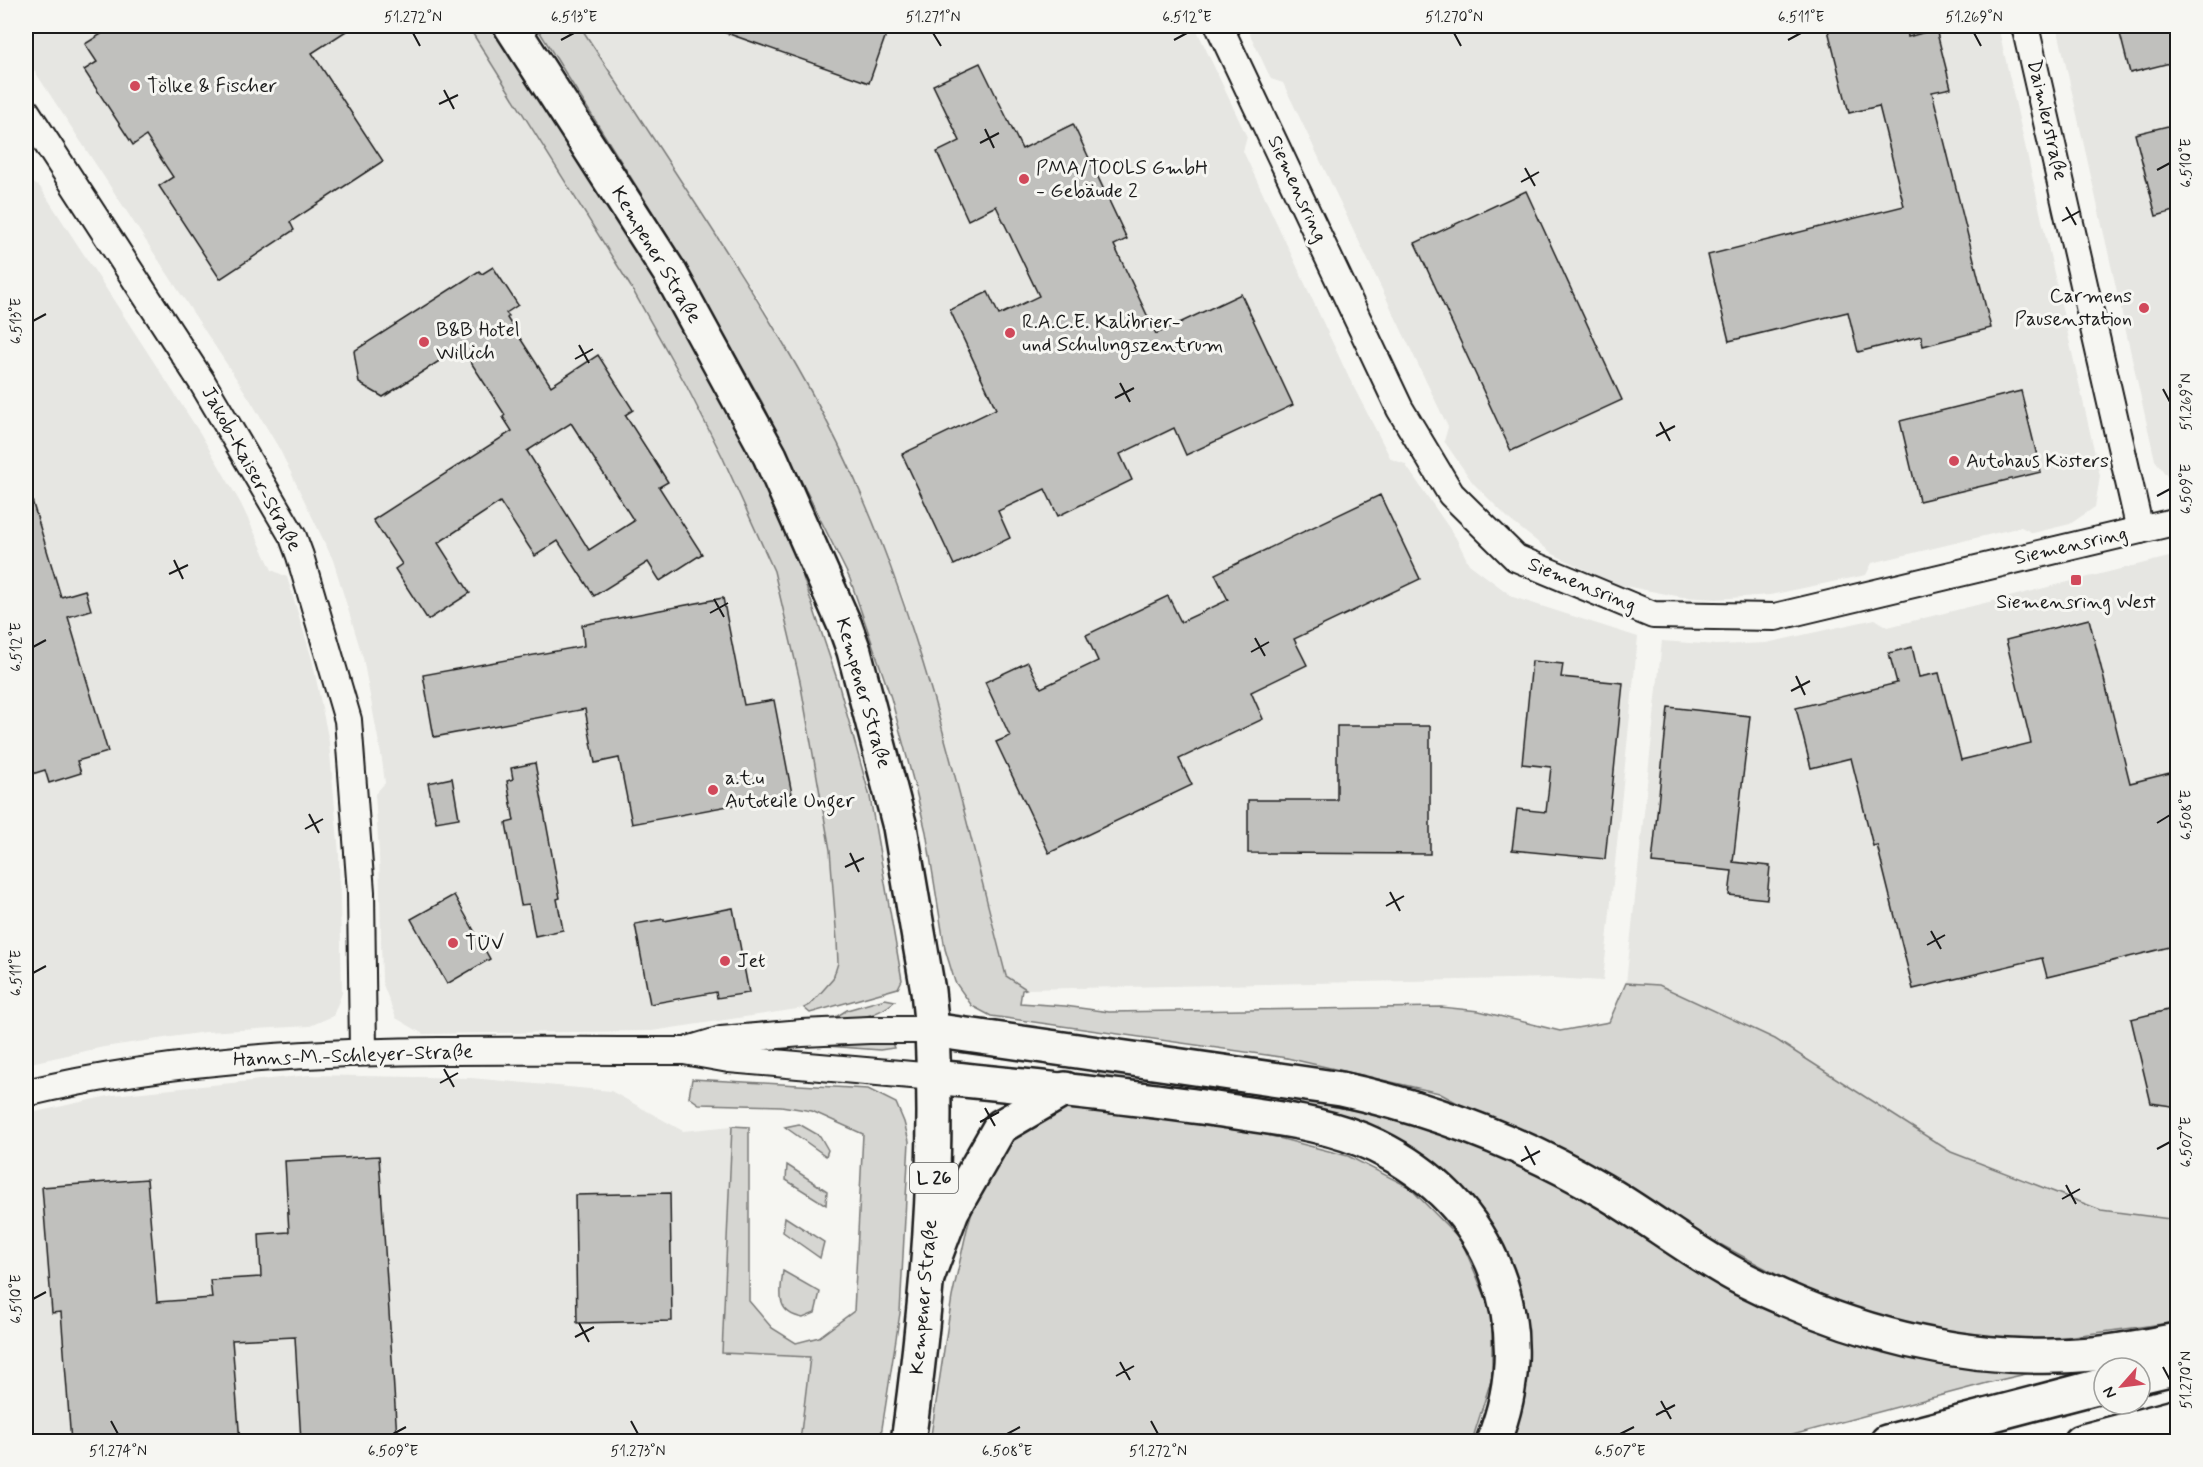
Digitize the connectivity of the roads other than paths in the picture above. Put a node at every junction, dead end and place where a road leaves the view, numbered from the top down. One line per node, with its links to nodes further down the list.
1 (511, 26): 7 (main road, Kempener Straße / L 26)
2 (1220, 26): 6 (street, Siemensring)
3 (2025, 26): 6 (street, Daimlerstraße)
4 (29, 124): 9 (street, Jakob-Kaiser-Straße)
5 (2178, 521): 6 (street, Siemensring)
6 (2140, 530)
7 (932, 1030): 8 (street, Hanns-M.-Schleyer-Straße); 10 (main road, Kempener Straße / L 26); 14 (main road)
8 (684, 1051): 9 (street, Hanns-M.-Schleyer-Straße); 10 (street, Hanns-M.-Schleyer-Straße)
9 (363, 1052): 12 (street, Hanns-M.-Schleyer-Straße)
10 (934, 1077): 11 (main road); 13 (main road, Kempener Straße / L 26)
11 (1065, 1089): 13 (main road); 20 (main road)
12 (26, 1093)
13 (927, 1278): 19 (main road, Kempener Straße / L 26)
14 (2178, 1340)
15 (2178, 1367): 16 (main road)
16 (2152, 1373)
17 (2092, 1388): 21 (main road)
18 (2177, 1416): 22 (main road); 23 (main road)
19 (908, 1442)
20 (1493, 1442)
21 (1887, 1442)
22 (2080, 1442)
23 (2132, 1442)

